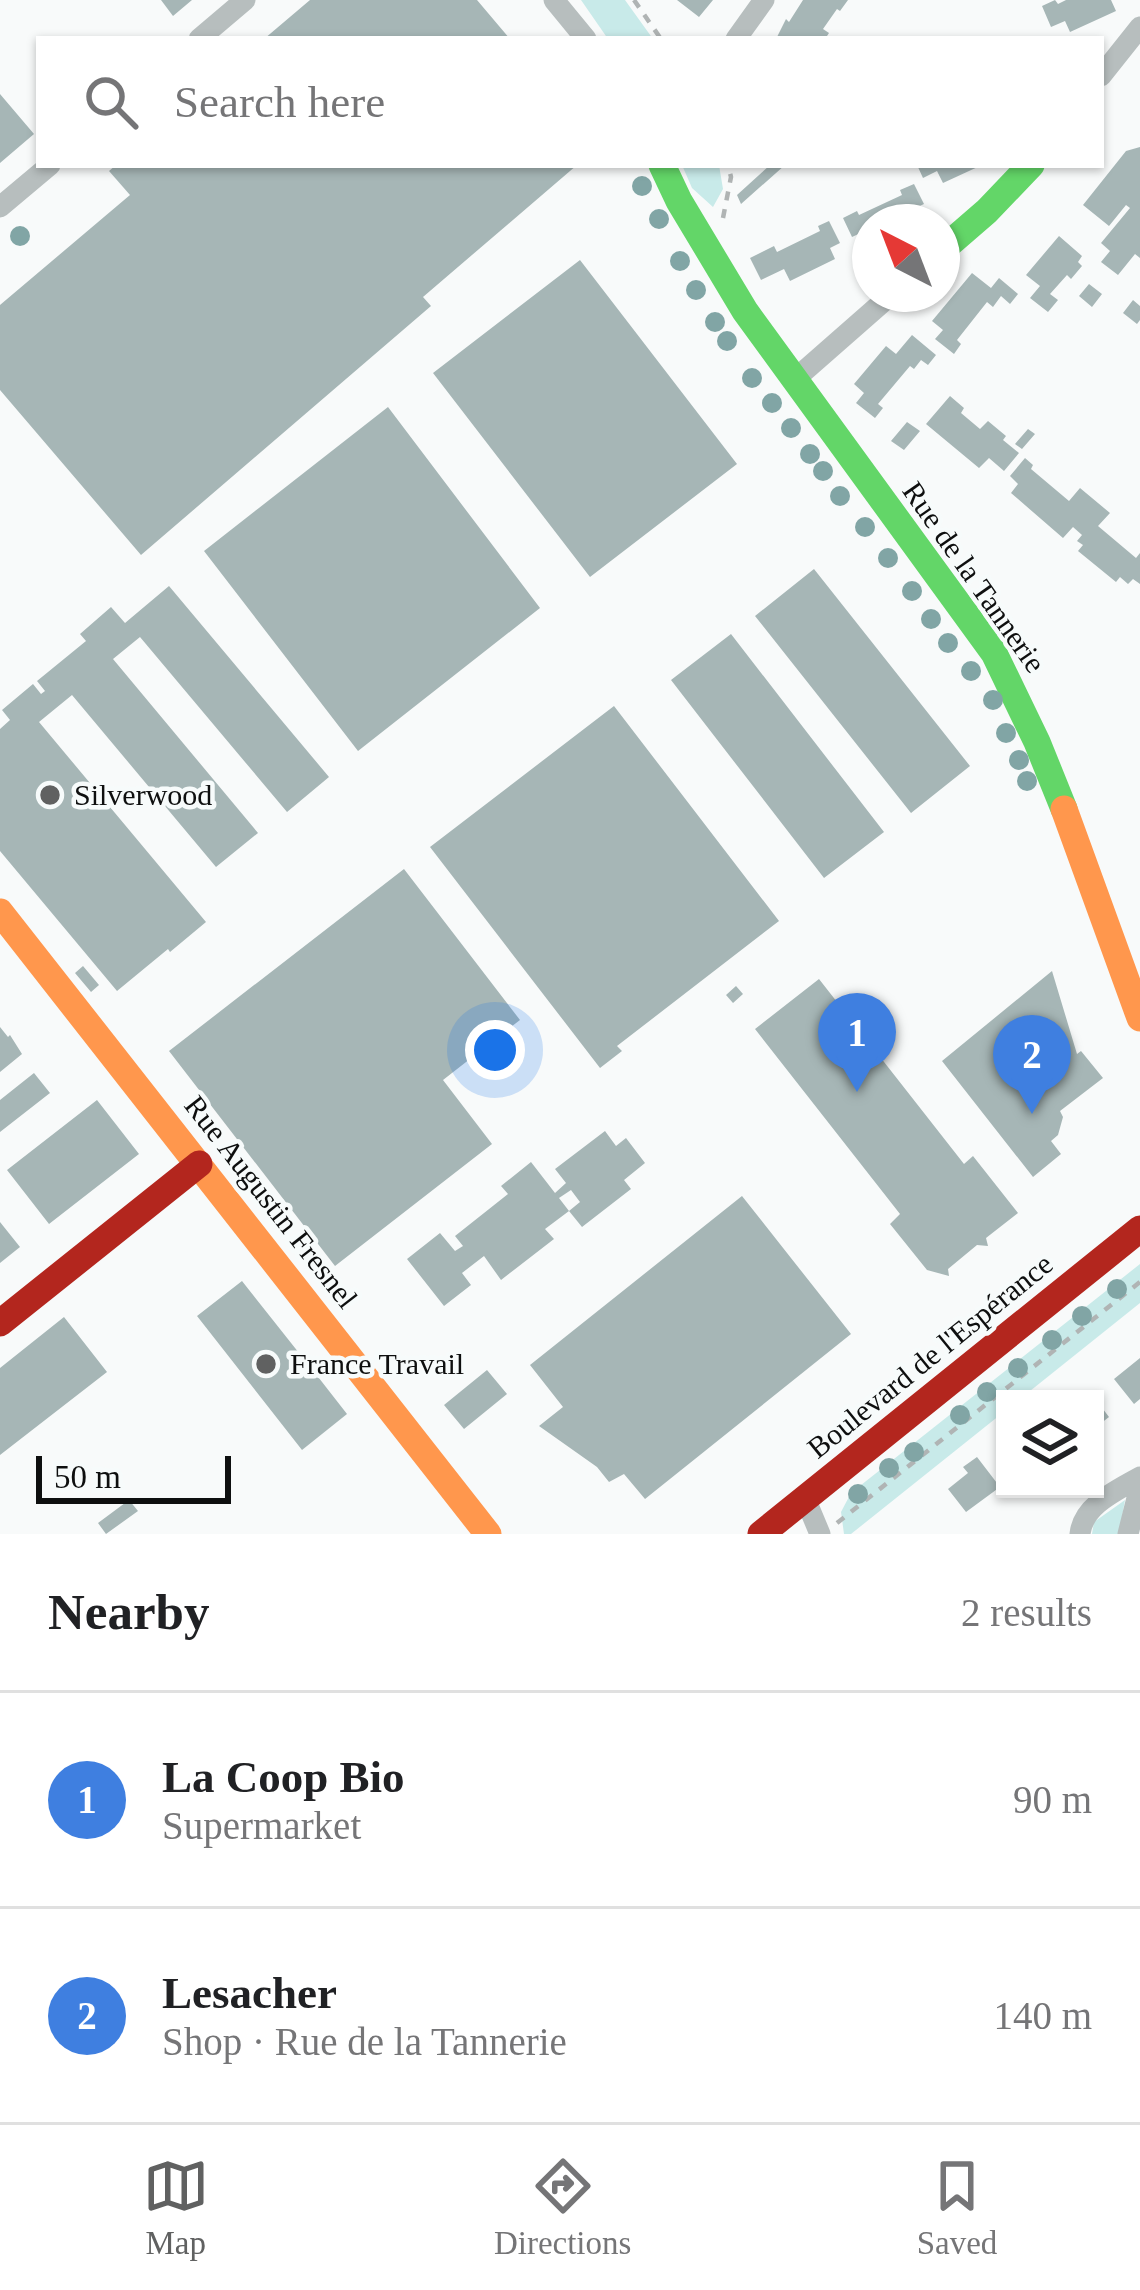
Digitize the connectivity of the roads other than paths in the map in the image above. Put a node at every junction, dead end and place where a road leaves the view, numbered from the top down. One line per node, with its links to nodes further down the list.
1 (245, 0): 5 (street)
2 (554, 0): 6 (street)
3 (764, 0): 7 (street)
4 (1139, 33): 8 (street)
5 (203, 36)
6 (584, 36)
7 (738, 36)
8 (1104, 73)
9 (46, 168): 12 (street)
10 (664, 168): 15 (street, Rue de la Tannerie)
11 (1028, 168): 13 (street)
12 (0, 207)
13 (960, 234)
14 (871, 312): 15 (street)
15 (794, 380): 17 (street, Rue de la Tannerie)
16 (0, 912): 18 (street, Rue Augustin Fresnel)
17 (1140, 1018)
18 (199, 1164): 20 (street); 23 (street, Rue Augustin Fresnel)
19 (1140, 1229): 22 (street, Boulevard de l'Espérance)
20 (0, 1323)
21 (1140, 1482): 26 (street); 27 (street)
22 (805, 1498): 24 (street, Boulevard de l'Espérance); 25 (street)
23 (488, 1534)
24 (760, 1534)
25 (822, 1534)
26 (1080, 1534)
27 (1128, 1534)

